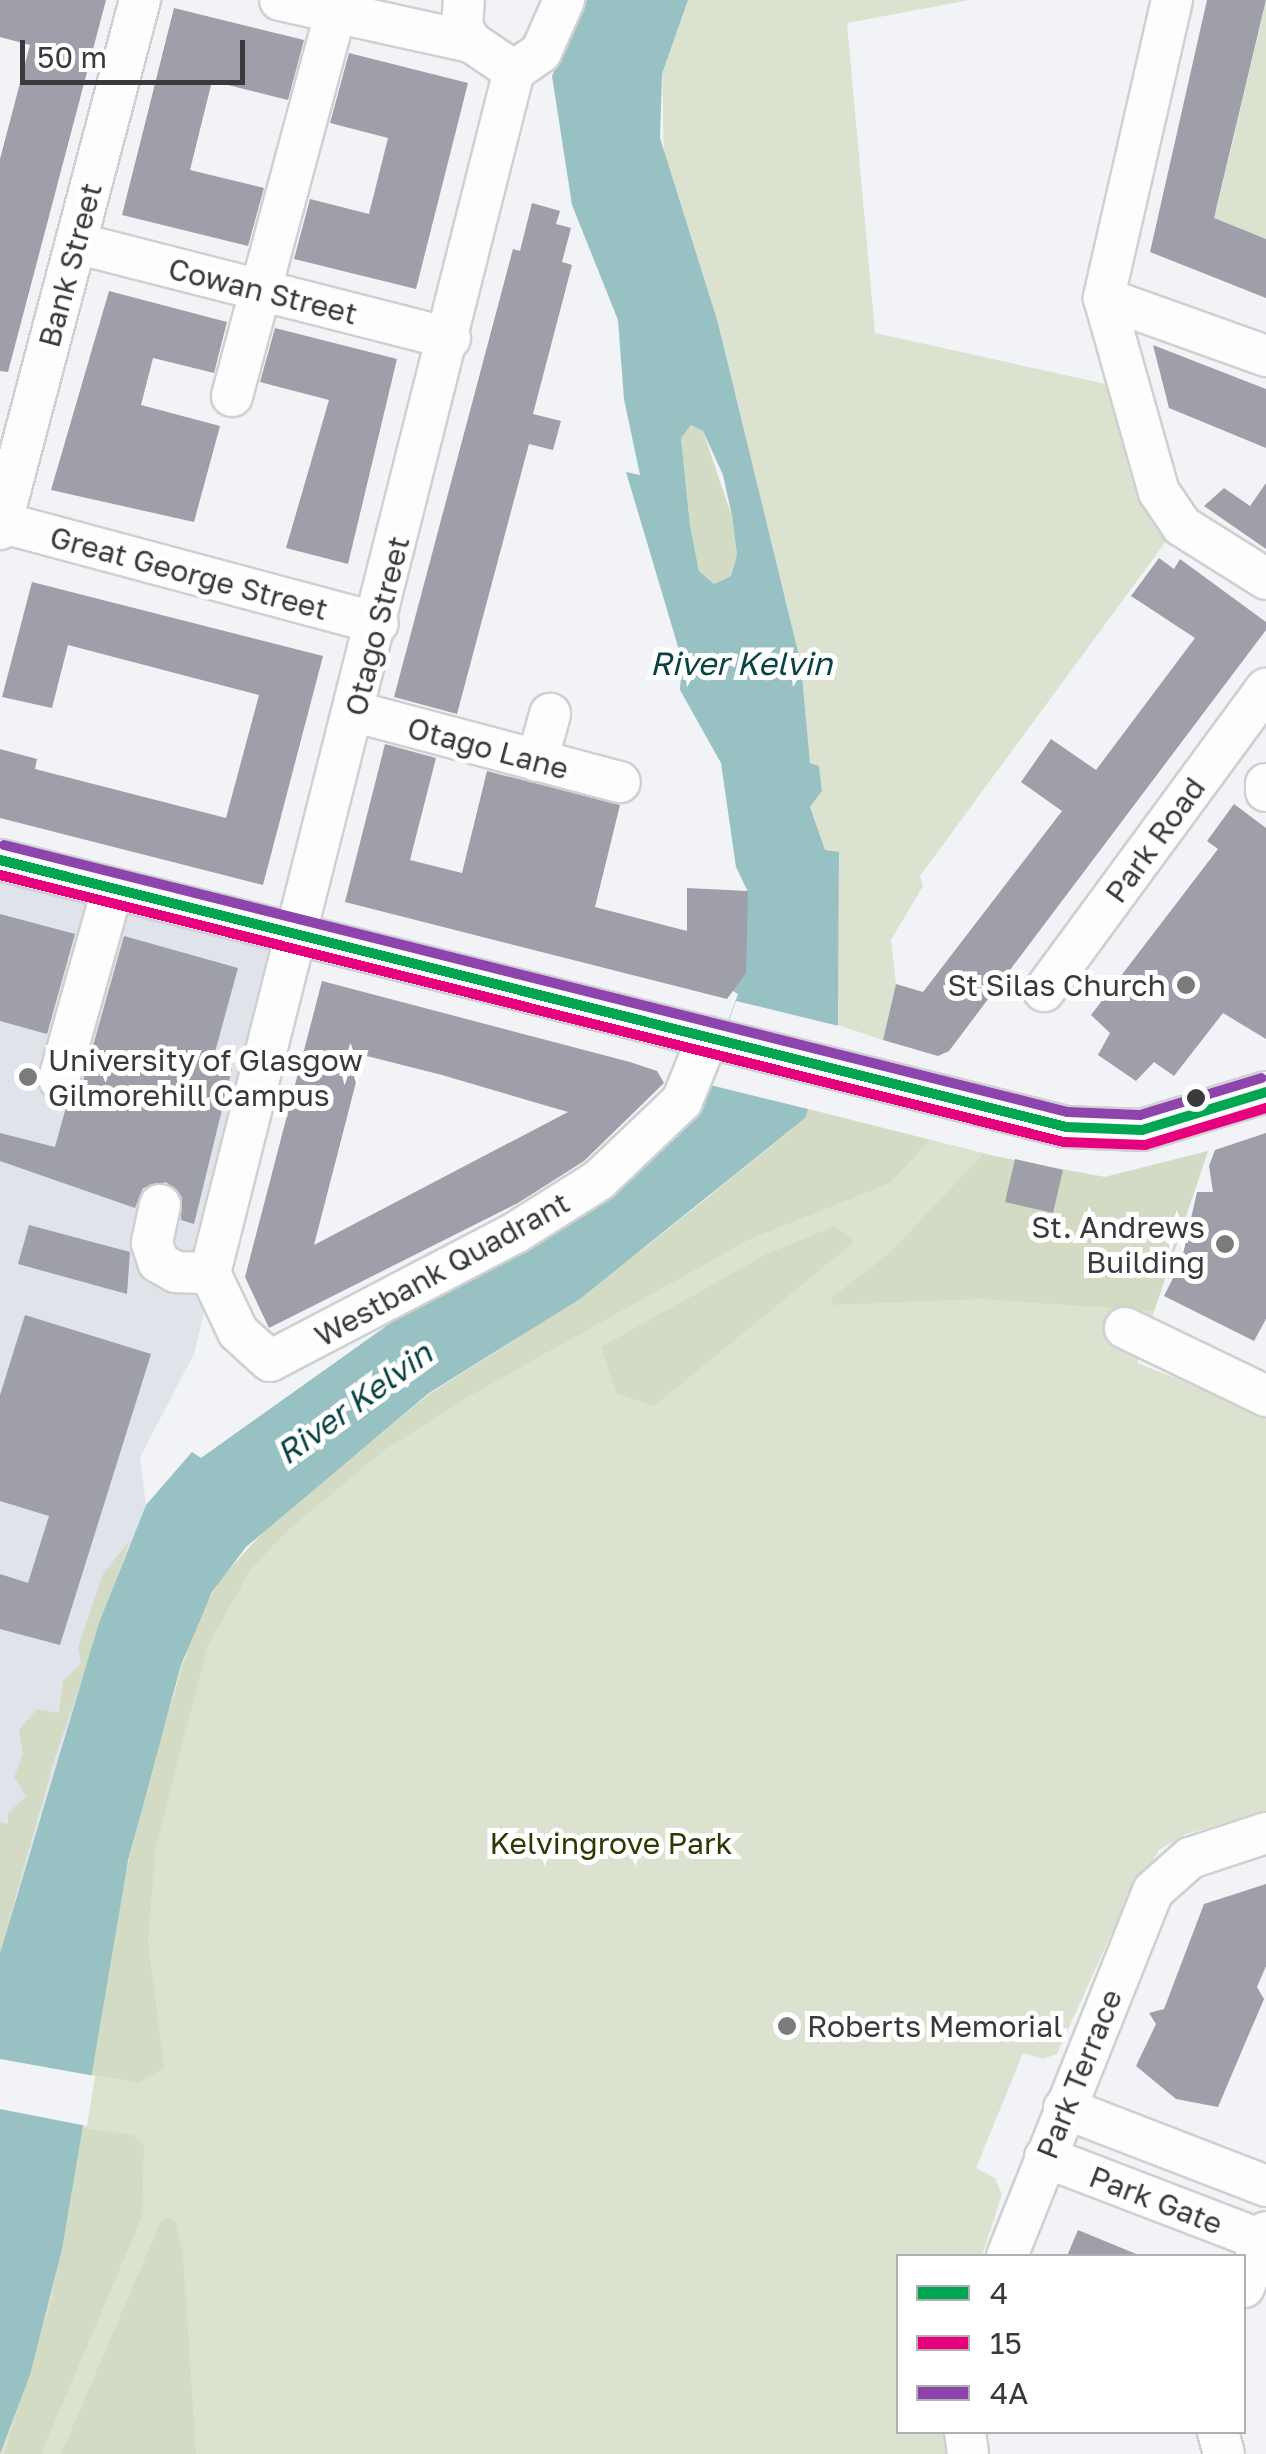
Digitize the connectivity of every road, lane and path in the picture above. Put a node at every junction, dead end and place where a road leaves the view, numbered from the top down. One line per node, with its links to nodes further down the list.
1 (140, 0): 8 (street, Bank Street)
2 (464, 0): 6 (street)
3 (564, 0): 7 (street)
4 (1172, 0): 10 (street)
5 (306, 5): 6 (street); 9 (street)
6 (471, 42): 7 (street)
7 (514, 71): 11 (street, Otago Street)
8 (76, 243): 9 (street, Cowan Street); 14 (street, Bank Street)
9 (260, 291): 11 (street, Cowan Street); 13 (street)
10 (1104, 298): 12 (street); 15 (street)
11 (450, 338): 16 (street, Otago Street)
12 (1266, 356)
13 (232, 396)
14 (0, 524): 16 (street, Great George Street)
15 (1266, 578)
16 (378, 623): 18 (street, Otago Street)
17 (1266, 689): 25 (street, Park Road)
18 (356, 712): 20 (street, Otago Lane); 24 (street, Otago Street)
19 (550, 714): 20 (street)
20 (538, 761): 21 (street, Otago Lane)
21 (620, 782)
22 (0, 860): 23 (street)
23 (112, 890): 24 (street); 27 (street)
24 (298, 932): 26 (street); 30 (street, Otago Street)
25 (1044, 992)
26 (714, 1038): 28 (street); 30 (street, Westbank Quadrant)
27 (59, 1079)
28 (1266, 1092)
29 (160, 1205): 30 (street)
30 (210, 1273)
31 (1125, 1328): 32 (street)
32 (1266, 1396)
33 (1266, 1833): 34 (street, Park Terrace)
34 (1064, 2108): 35 (street, Park Terrace); 36 (street, Park Gate)
35 (1045, 2157): 37 (street, Park Gate); 38 (street, Park Terrace)
36 (1266, 2186)
37 (1265, 2238): 39 (street)
38 (1007, 2254)
39 (1246, 2282)

